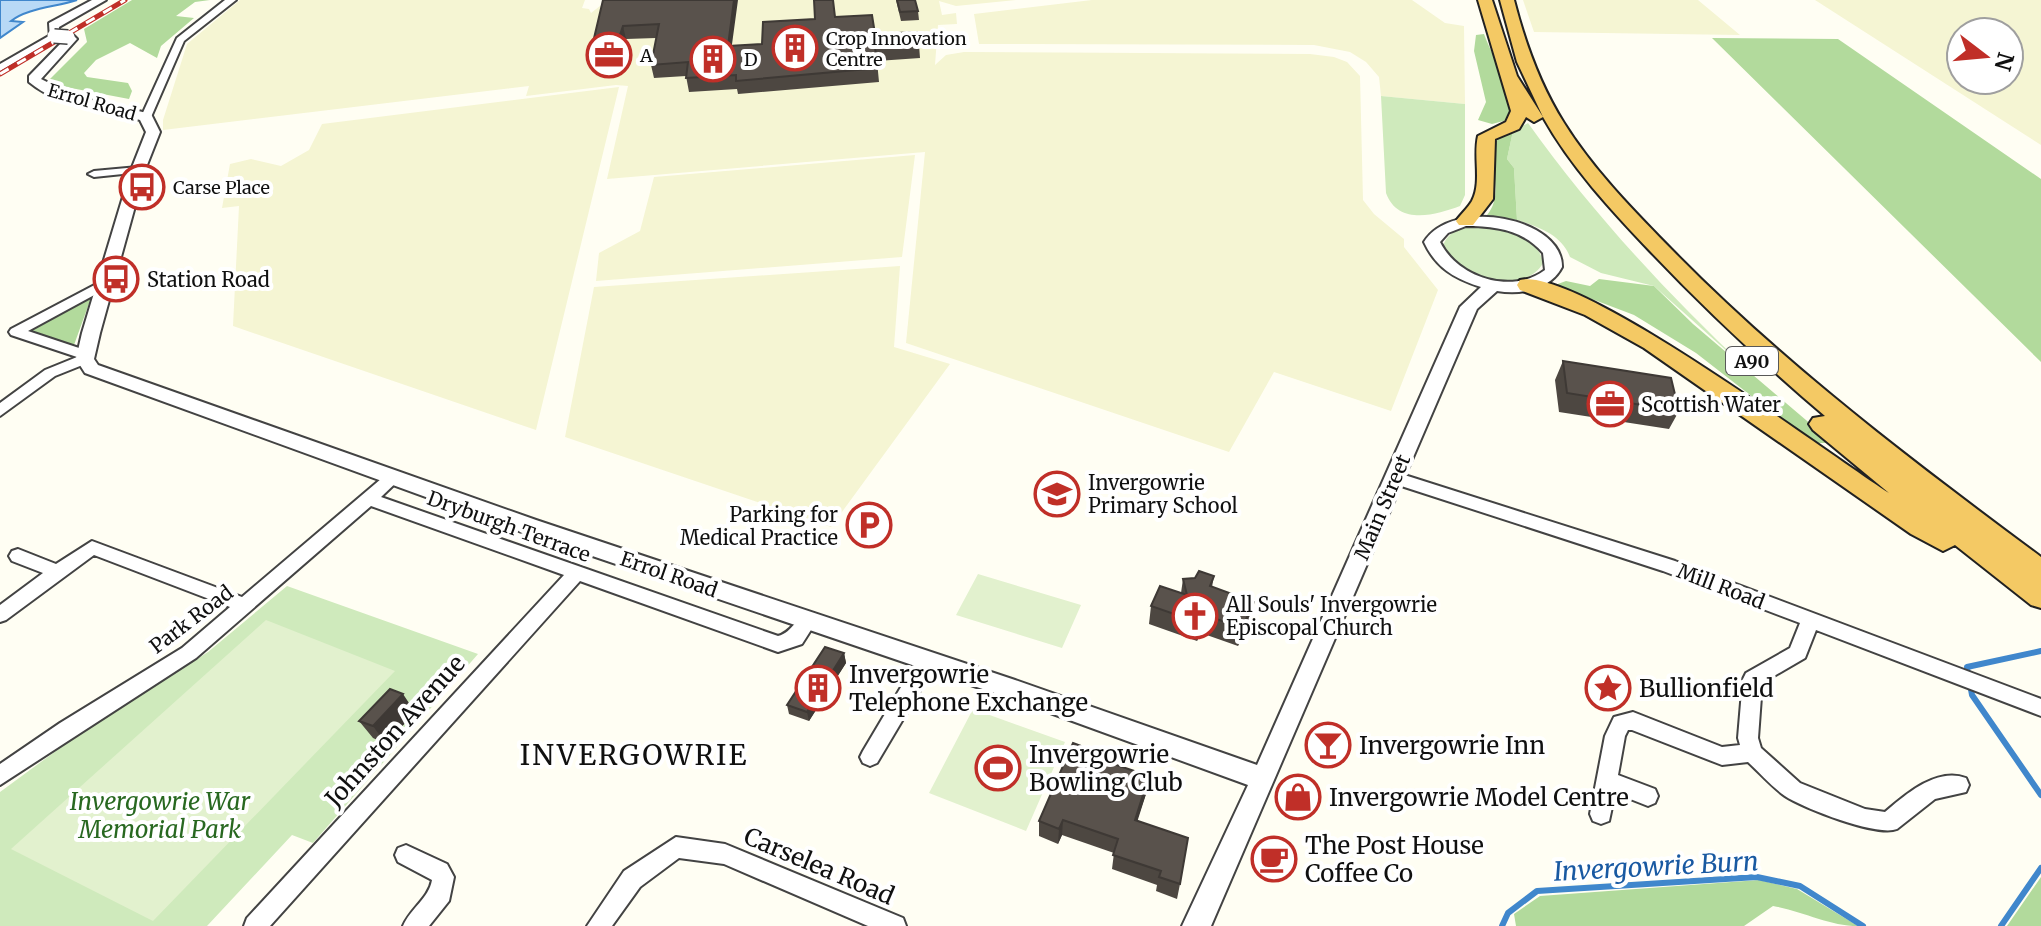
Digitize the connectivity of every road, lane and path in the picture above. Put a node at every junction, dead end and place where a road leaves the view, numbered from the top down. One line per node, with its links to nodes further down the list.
1 (100, 0): 5 (street)
2 (231, 0): 8 (street)
3 (1485, 0): 7 (highway, A90)
4 (1507, 0): 7 (highway, A90)
5 (54, 36): 6 (street); 8 (street, Errol Road, bridge)
6 (0, 68)
7 (1522, 80): 11 (highway); 24 (highway, A90); 26 (highway, A90)
8 (146, 117): 9 (street, Errol Road)
9 (138, 170): 10 (street); 13 (street, Errol Road)
10 (94, 174)
11 (1466, 221): 12 (street); 15 (street)
12 (1463, 276): 14 (street); 16 (street)
13 (104, 284): 17 (street, Errol Road); 17 (street, Errol Road)
14 (1494, 285): 15 (street); 16 (street, Main Street)
15 (1528, 285): 27 (highway)
16 (1469, 307): 20 (street, Main Street)
17 (86, 357): 18 (street); 19 (street, Errol Road)
18 (0, 411)
19 (394, 477): 21 (street, Park Road); 31 (street, Errol Road)
20 (1395, 478): 30 (street, Mill Road); 37 (street, Main Street)
21 (369, 499): 25 (street, Dryburgh Terrace); 28 (street, Park Road)
22 (18, 556): 23 (street)
23 (58, 572): 28 (street); 29 (street)
24 (2041, 572)
25 (576, 573): 31 (street, Dryburgh Terrace); 43 (street, Johnston Avenue)
26 (2041, 597)
27 (2041, 603)
28 (246, 606): 36 (street, Park Road)
29 (0, 615)
30 (1810, 620): 33 (street, Mill Road); 34 (street)
31 (807, 622): 32 (street, Errol Road)
32 (927, 661): 35 (street); 37 (street, Errol Road)
33 (2041, 708)
34 (1752, 753): 38 (street); 39 (street)
35 (870, 757)
36 (0, 776)
37 (1263, 779): 47 (street, Main Street)
38 (1607, 780): 40 (street); 41 (street)
39 (1959, 785)
40 (1648, 796)
41 (1601, 814)
42 (406, 855): 44 (street)
43 (255, 926)
44 (414, 926)
45 (598, 926): 46 (street, Carselea Road)
46 (895, 926)
47 (1196, 926)

